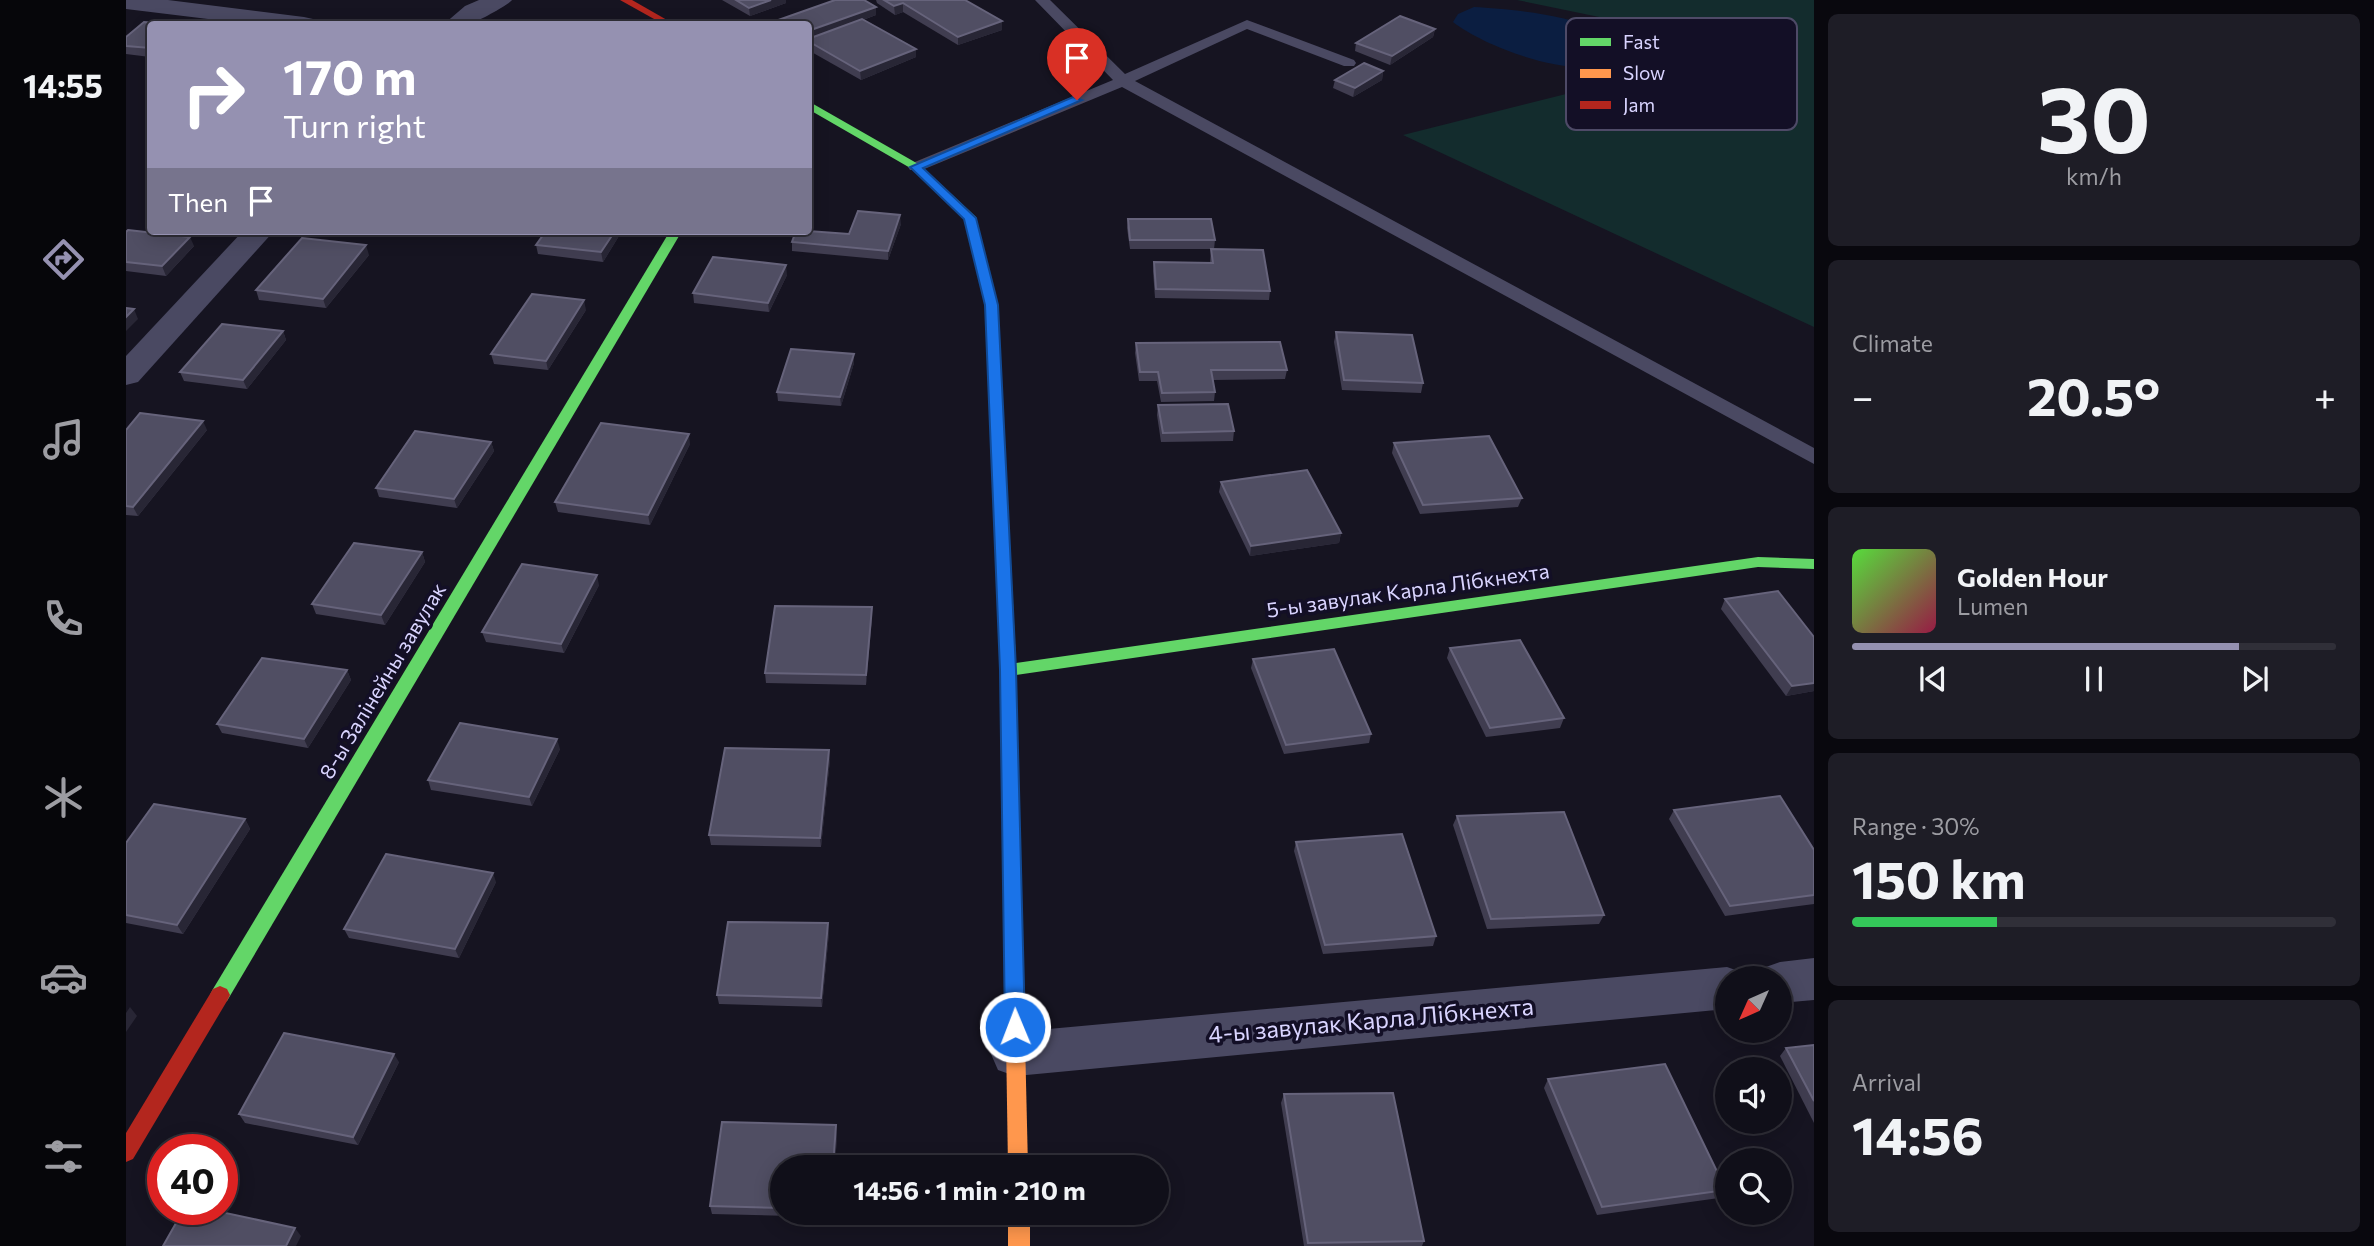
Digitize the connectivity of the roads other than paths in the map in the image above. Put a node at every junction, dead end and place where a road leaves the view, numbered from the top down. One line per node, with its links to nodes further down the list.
1 (500, 0): 6 (street)
2 (625, 0): 7 (street)
3 (1042, 0): 9 (lane)
4 (131, 7): 5 (street)
5 (273, 21)
6 (460, 21)
7 (664, 21)
8 (1349, 63): 9 (lane)
9 (1123, 81): 11 (lane); 15 (lane)
10 (812, 106): 11 (street)
11 (916, 167): 17 (street)
12 (255, 235): 14 (street)
13 (675, 235): 22 (street, 8-ы Залінейны завулак)
14 (126, 375)
15 (1814, 457)
16 (1814, 564): 17 (street, 5-ы завулак Карла Лібкнехта)
17 (1008, 670): 21 (street)
18 (1814, 979): 19 (street)
19 (1792, 982)
20 (1715, 989): 21 (street, 4-ы завулак Карла Лібкнехта)
21 (1015, 1054): 23 (street)
22 (126, 1152)
23 (1018, 1155)
24 (1019, 1225): 25 (street)
25 (1020, 1246)

